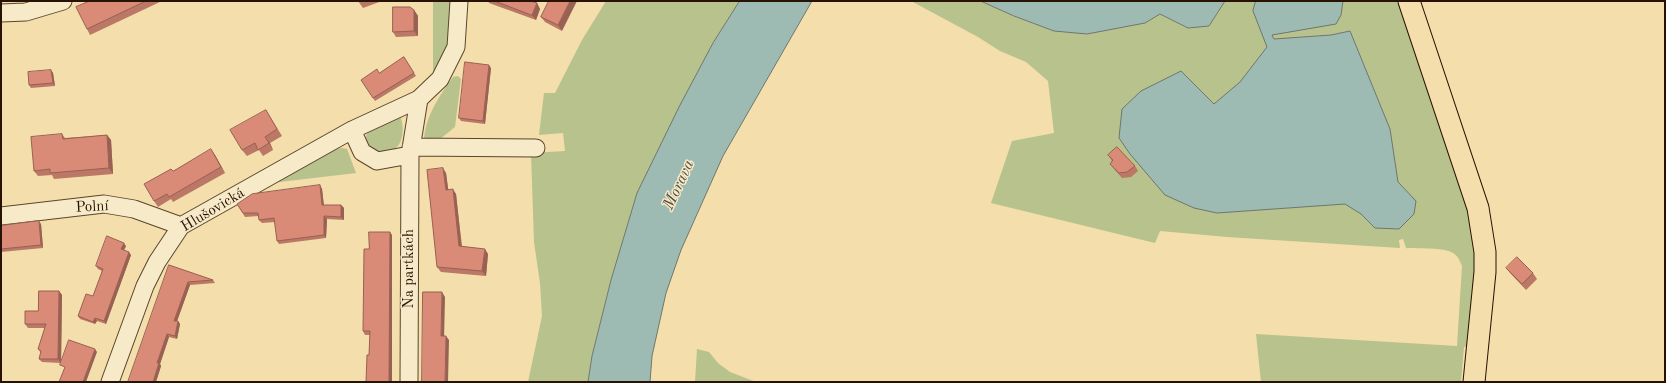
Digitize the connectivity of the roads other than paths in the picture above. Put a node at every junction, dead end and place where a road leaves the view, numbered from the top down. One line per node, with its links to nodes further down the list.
1 (63, 1): 4 (street)
2 (459, 1): 5 (street, Hlušovická)
3 (1409, 1): 13 (main road)
4 (1, 13)
5 (419, 98): 6 (street, Hlušovická); 8 (street, Na partkách)
6 (352, 130): 8 (street); 10 (street, Hlušovická)
7 (536, 148): 8 (street)
8 (410, 151): 12 (street, Na partkách)
9 (1, 216): 10 (street, Polní)
10 (180, 226): 11 (street, Hlušovická)
11 (110, 382)
12 (409, 382)
13 (1474, 382)

